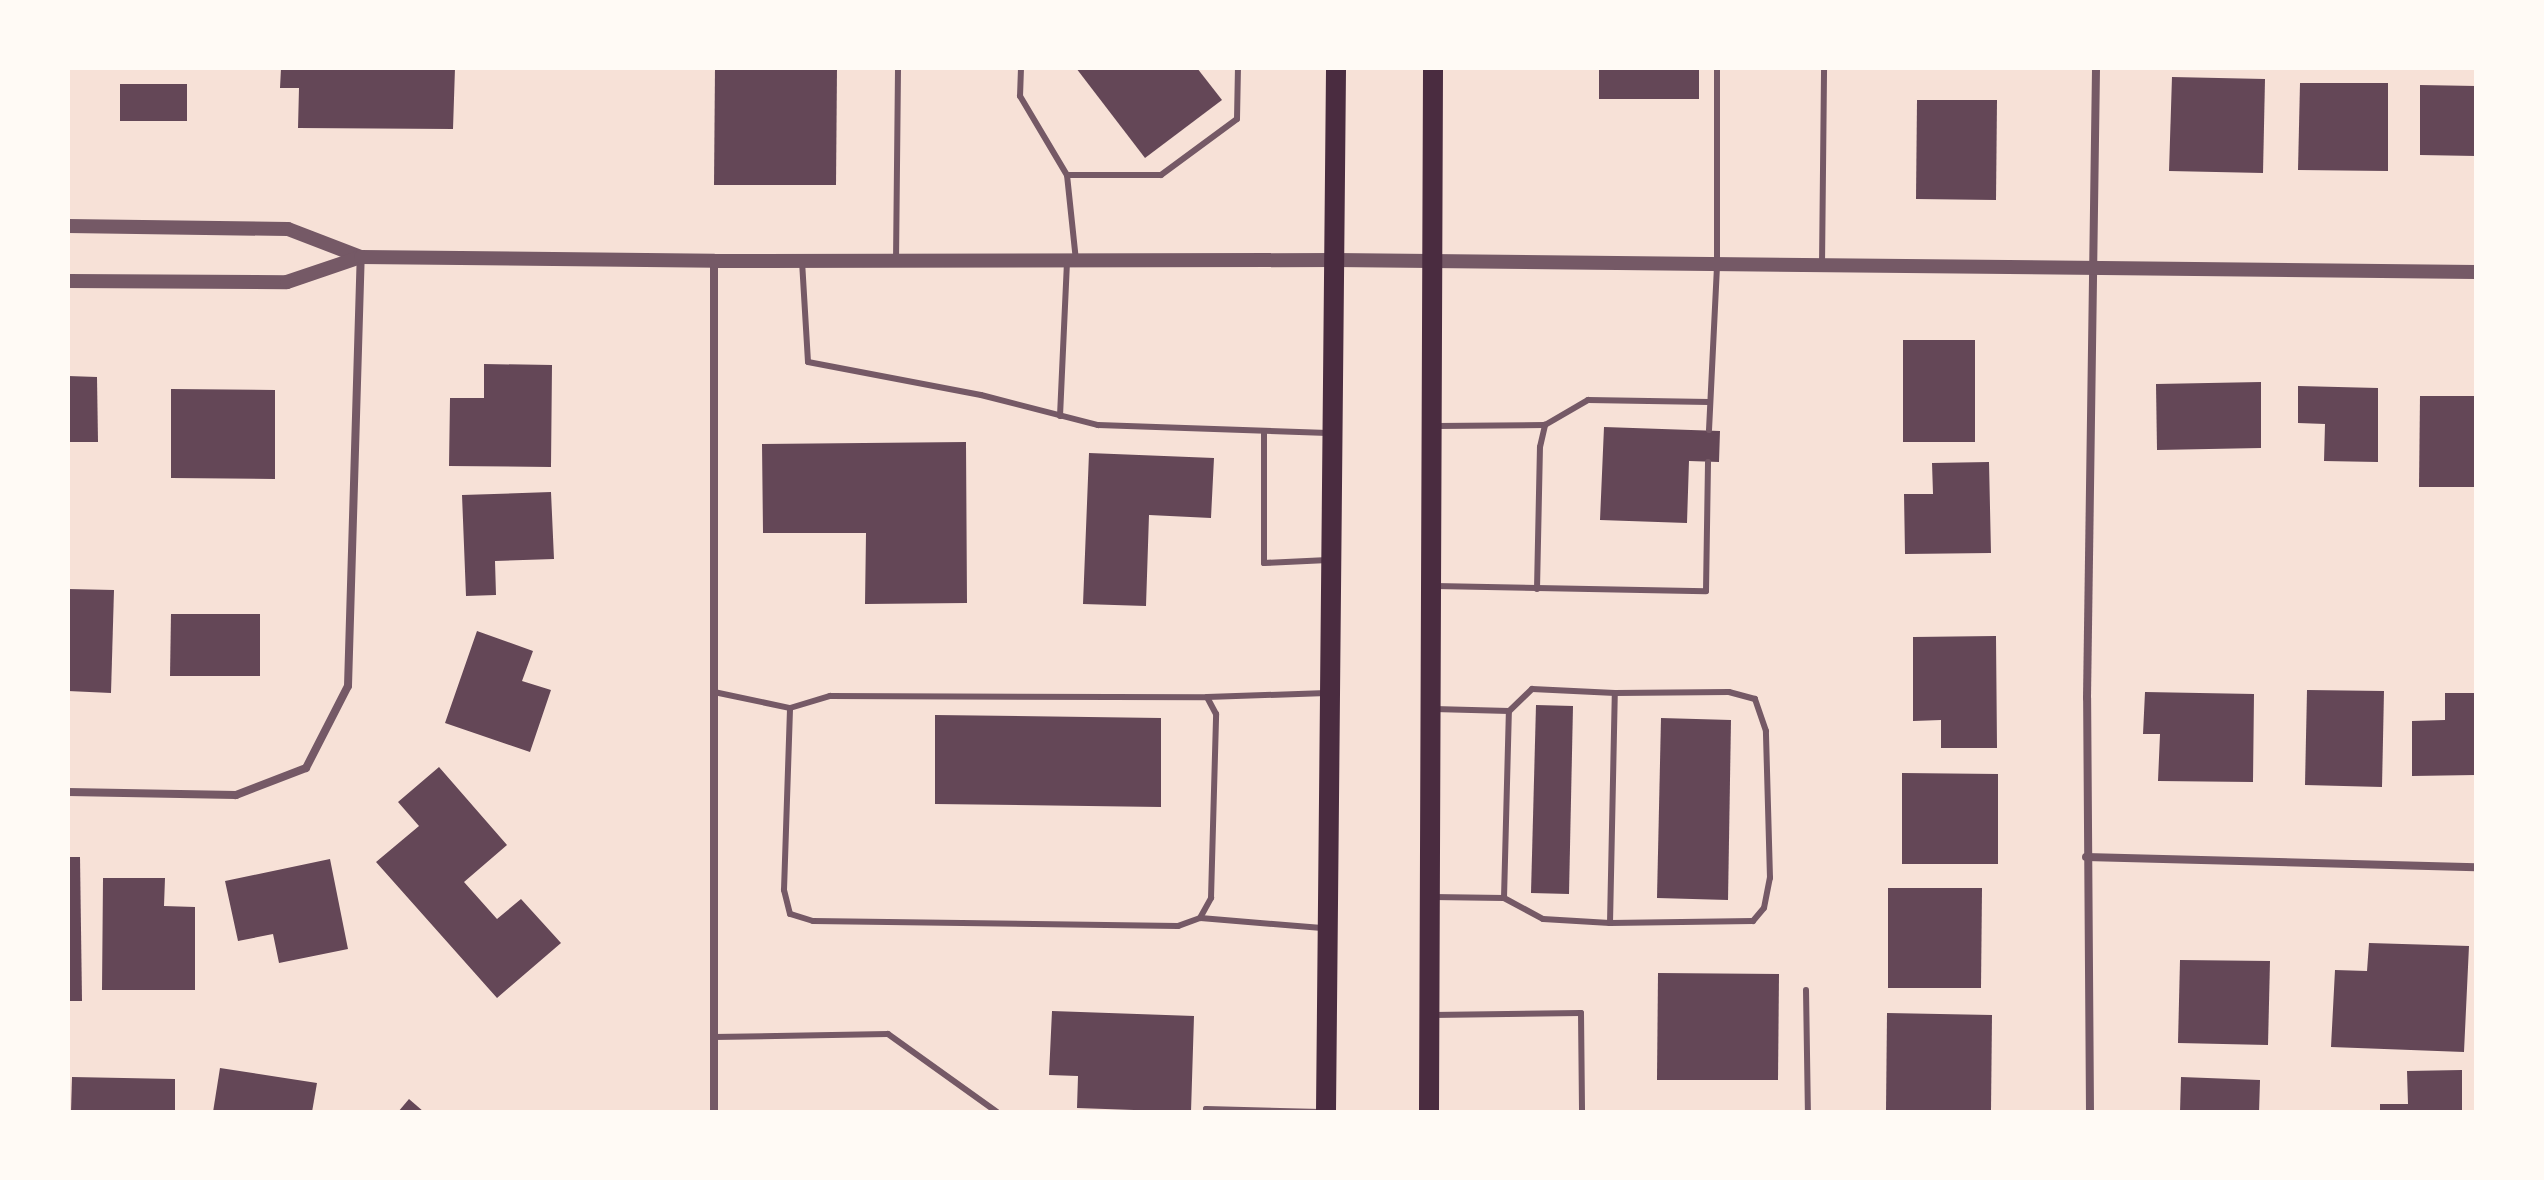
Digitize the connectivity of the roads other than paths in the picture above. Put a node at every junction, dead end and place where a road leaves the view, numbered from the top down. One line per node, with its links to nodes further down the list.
1 (898, 68): 15 (lane)
2 (1021, 68): 9 (lane)
3 (1238, 68): 9 (lane)
4 (1336, 68): 12 (main road)
5 (1433, 68): 17 (main road)
6 (1717, 68): 18 (lane)
7 (1824, 68): 19 (lane)
8 (2096, 68): 20 (street)
9 (1067, 175): 16 (lane)
10 (68, 226): 11 (street)
11 (361, 257): 13 (street); 22 (street); 41 (street)
12 (1335, 260): 16 (street); 17 (street); 29 (main road)
13 (714, 261): 14 (street); 34 (street)
14 (802, 261): 15 (street); 24 (lane)
15 (896, 261): 16 (street)
16 (1072, 261): 24 (lane)
17 (1431, 261): 18 (street); 26 (main road)
18 (1717, 264): 19 (street); 23 (lane)
19 (1822, 265): 20 (street)
20 (2093, 268): 21 (street); 42 (street)
21 (2476, 272)
22 (68, 281)
23 (1709, 402): 25 (lane); 27 (lane)
24 (1060, 416): 28 (lane)
25 (1545, 425): 26 (lane); 33 (lane)
26 (1431, 427): 32 (main road)
27 (1709, 430)
28 (1264, 431): 29 (lane); 31 (lane)
29 (1333, 433): 31 (main road)
30 (1708, 462): 33 (lane)
31 (1332, 559): 35 (main road)
32 (1431, 586): 33 (lane); 39 (main road)
33 (1537, 589)
34 (714, 692): 38 (lane); 51 (street)
35 (1330, 693): 37 (lane); 48 (main road)
36 (1615, 693): 40 (lane); 47 (lane); 47 (lane)
37 (1207, 697): 38 (lane); 46 (lane)
38 (790, 708): 46 (lane)
39 (1430, 709): 40 (lane); 44 (main road)
40 (1509, 711): 45 (lane)
41 (68, 792)
42 (2086, 857): 43 (street); 59 (street)
43 (2476, 867)
44 (1429, 897): 45 (lane); 50 (main road)
45 (1504, 898): 47 (lane)
46 (1200, 918): 48 (lane)
47 (1610, 923)
48 (1328, 929): 55 (main road)
49 (1806, 990): 58 (lane)
50 (1429, 1015): 56 (main road); 57 (lane)
51 (714, 1037): 52 (street); 53 (lane)
52 (714, 1112)
53 (997, 1112)
54 (1206, 1112): 55 (lane)
55 (1324, 1112)
56 (1429, 1112)
57 (1582, 1112)
58 (1808, 1112)
59 (2090, 1112)

